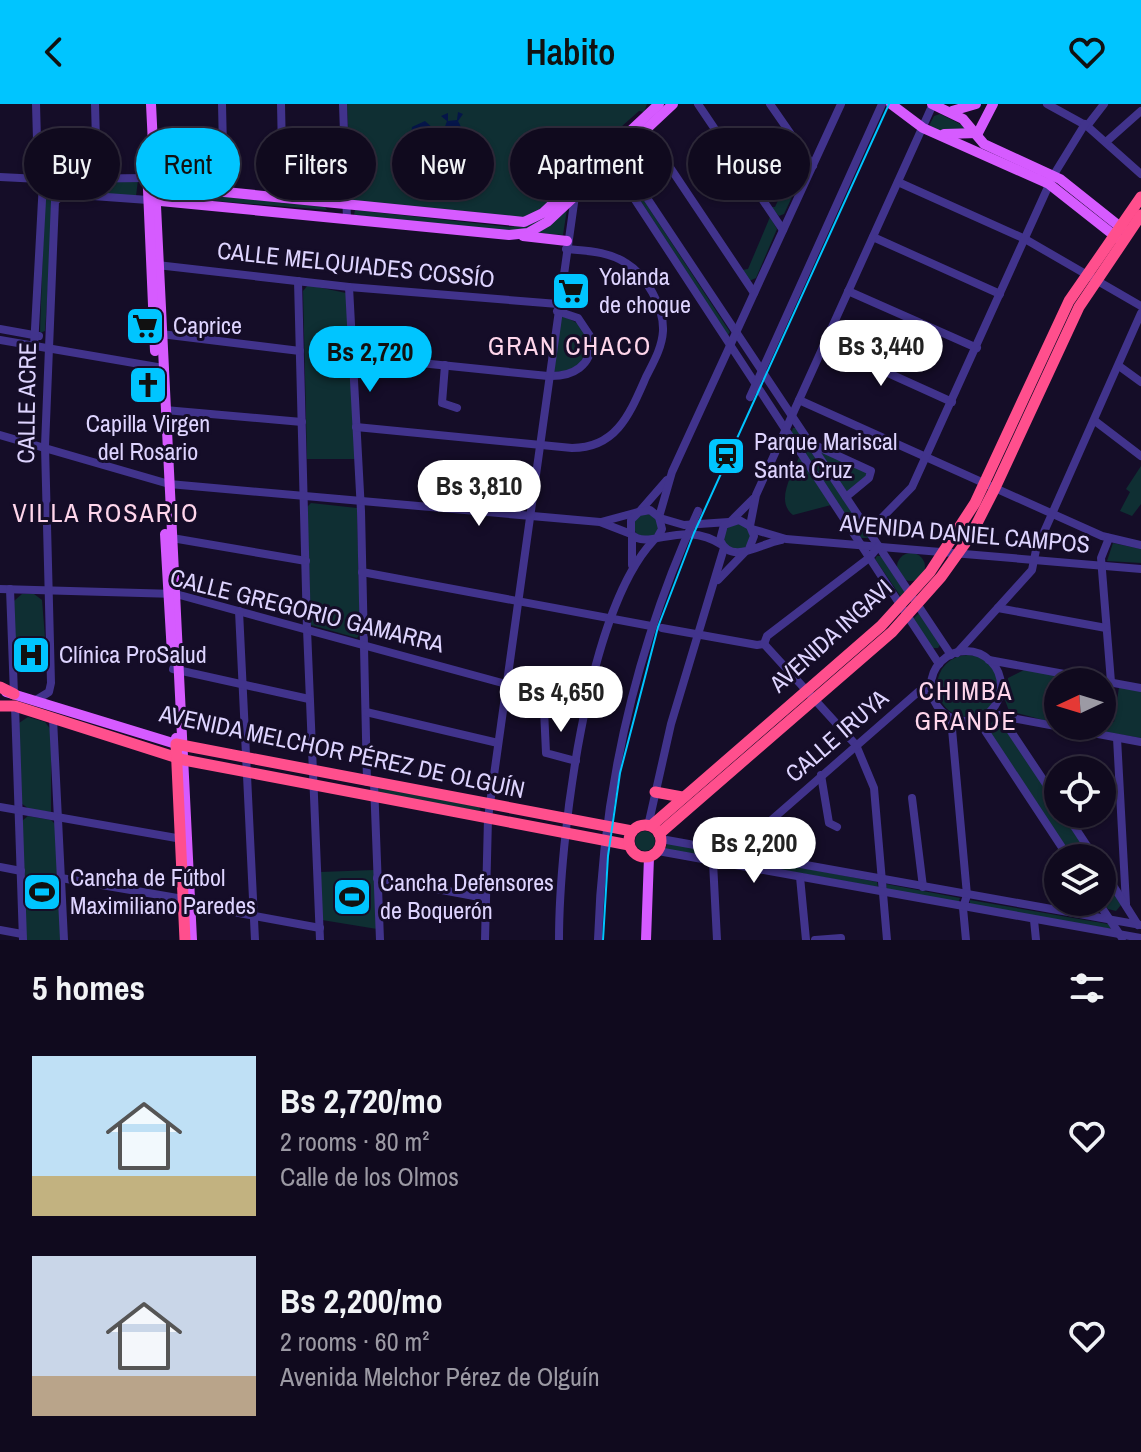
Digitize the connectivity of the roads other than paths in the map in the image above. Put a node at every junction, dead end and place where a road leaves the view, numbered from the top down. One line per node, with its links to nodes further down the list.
1 (36, 104): 24 (street, CALLE ACRE)
2 (95, 104): 25 (street)
3 (144, 104): 26 (main road)
4 (151, 104): 27 (main road)
5 (222, 104): 28 (street)
6 (281, 104): 29 (street)
7 (343, 104): 53 (street)
8 (659, 104): 30 (main road)
9 (673, 104): 31 (main road)
10 (698, 104): 56 (street)
11 (770, 104): 36 (street)
12 (841, 104): 36 (street)
13 (882, 104): 88 (street)
14 (891, 104): 32 (main road)
15 (933, 104): 21 (main road); 32 (street)
16 (976, 104): 21 (main road)
17 (993, 104): 33 (main road)
18 (1047, 104): 20 (street)
19 (1104, 104): 23 (street)
20 (1059, 106): 23 (street)
21 (952, 111): 33 (main road)
22 (1141, 111): 35 (street)
23 (1086, 125): 35 (street); 41 (street)
24 (37, 128)
25 (96, 128)
26 (146, 128)
27 (151, 128)
28 (223, 128)
29 (282, 128)
30 (634, 128)
31 (647, 128)
32 (923, 128): 34 (main road); 42 (street)
33 (978, 133): 34 (main road); 41 (main road)
34 (939, 135): 41 (main road)
35 (1106, 142): 38 (street)
36 (813, 166): 56 (street)
37 (672, 170): 67 (street)
38 (1141, 174)
39 (0, 177): 40 (street)
40 (24, 178)
41 (1051, 180): 57 (main road); 60 (street)
42 (898, 182): 59 (street); 60 (street)
43 (1141, 197): 57 (highway, AVENIDA INGAVI)
44 (136, 199): 76 (street, CALLE ACRE)
45 (39, 200): 75 (street, CALLE ACRE)
46 (152, 200): 55 (main road); 62 (main road)
47 (294, 200): 53 (main road)
48 (562, 200): 53 (main road)
49 (566, 200): 58 (main road)
50 (571, 200): 61 (street)
51 (639, 200): 78 (street)
52 (641, 200): 74 (street)
53 (346, 205): 55 (street)
54 (1141, 215): 57 (highway, AVENIDA INGAVI)
55 (347, 219): 58 (main road)
56 (783, 230): 67 (street)
57 (1120, 233): 63 (highway, AVENIDA INGAVI)
58 (509, 235): 61 (main road)
59 (873, 237): 66 (street); 68 (street)
60 (1025, 239): 63 (street); 68 (street)
61 (567, 245): 70 (street); 104 (street)
62 (154, 265): 64 (street, CALLE MELQUIADES COSSÍO); 73 (main road); 87 (main road)
63 (1089, 278): 69 (street); 111 (highway, AVENIDA INGAVI)
64 (298, 281): 65 (street, CALLE MELQUIADES COSSÍO); 83 (street)
65 (349, 287): 70 (street, CALLE MELQUIADES COSSÍO); 84 (street)
66 (848, 291): 79 (street); 81 (street)
67 (754, 293): 74 (street)
68 (1000, 294): 81 (street)
69 (1141, 306)
70 (557, 308): 89 (street); 89 (street)
71 (1141, 313): 86 (street)
72 (0, 329): 75 (street)
73 (161, 334): 83 (street); 87 (main road)
74 (735, 334): 78 (street); 88 (street)
75 (35, 335): 76 (street); 80 (street, CALLE ACRE)
76 (48, 338): 82 (street, CALLE ACRE)
77 (0, 340): 80 (street)
78 (730, 344): 91 (street); 109 (street)
79 (824, 344): 94 (street); 95 (street)
80 (34, 347): 82 (street)
81 (977, 348): 95 (street)
82 (47, 350): 87 (street); 106 (street, CALLE ACRE)
83 (300, 351): 100 (street)
84 (352, 356): 85 (street); 101 (street)
85 (445, 365): 89 (street); 96 (street)
86 (1119, 366): 90 (street); 99 (street)
87 (159, 368): 97 (main road); 110 (main road)
88 (761, 371): 91 (street); 93 (street)
89 (548, 376): 104 (street)
90 (1141, 382)
91 (756, 384): 92 (street); 102 (street)
92 (750, 397)
93 (780, 398): 94 (street); 98 (street)
94 (800, 398): 98 (street); 108 (street)
95 (952, 402): 108 (street)
96 (457, 408)
97 (165, 410): 100 (street); 110 (main road)
98 (792, 415): 102 (street); 105 (street)
99 (1095, 421): 107 (street); 118 (street)
100 (302, 422): 113 (street)
101 (356, 427): 104 (street); 115 (street)
102 (785, 431): 112 (street); 123 (street)
103 (0, 435): 106 (street)
104 (539, 443): 119 (street)
105 (810, 443): 114 (street); 114 (street)
106 (45, 446): 110 (street); 151 (street, CALLE ACRE)
107 (1141, 456)
108 (927, 457): 111 (street); 126 (street)
109 (672, 472): 116 (street); 120 (street)
110 (165, 484): 113 (street); 128 (main road); 152 (main road)
111 (990, 485): 118 (street); 139 (highway, AVENIDA INGAVI); 140 (highway, AVENIDA INGAVI)
112 (756, 495): 121 (street); 125 (street)
113 (304, 497): 115 (street); 143 (street)
114 (846, 497): 126 (street)
115 (360, 503): 119 (street); 148 (street)
116 (639, 511): 120 (street); 122 (street); 127 (street)
117 (698, 511): 124 (street)
118 (1054, 513): 129 (street); 142 (street)
119 (529, 516): 122 (street); 154 (street)
120 (660, 518): 124 (street); 131 (street)
121 (731, 521): 124 (street); 125 (street); 135 (street)
122 (600, 522): 127 (street)
123 (849, 525): 132 (street); 133 (street)
124 (690, 528): 131 (street); 135 (street); 159 (street)
125 (751, 528): 130 (street, AVENIDA DANIEL CAMPOS); 138 (street)
126 (869, 531): 136 (street)
127 (632, 535): 131 (street); 147 (street)
128 (172, 538): 143 (street); 152 (main road)
129 (1109, 538): 134 (street); 145 (street)
130 (786, 539): 132 (street, AVENIDA DANIEL CAMPOS); 138 (street, AVENIDA DANIEL CAMPOS)
131 (655, 540): 147 (street)
132 (839, 543): 133 (street, AVENIDA DANIEL CAMPOS)
133 (862, 545): 136 (street, AVENIDA DANIEL CAMPOS); 141 (street)
134 (1141, 545)
135 (723, 546): 138 (street); 149 (street)
136 (879, 546): 137 (street, AVENIDA DANIEL CAMPOS); 141 (street); 144 (street)
137 (902, 548): 139 (street, AVENIDA DANIEL CAMPOS); 144 (street)
138 (748, 550): 149 (street)
139 (945, 552): 140 (street, AVENIDA DANIEL CAMPOS); 153 (highway, AVENIDA INGAVI)
140 (959, 552): 142 (street, AVENIDA DANIEL CAMPOS); 153 (highway, AVENIDA INGAVI)
141 (869, 558): 157 (street); 164 (street)
142 (1034, 560): 145 (street, AVENIDA DANIEL CAMPOS); 155 (street)
143 (306, 561): 162 (street)
144 (893, 566): 153 (street)
145 (1101, 566): 146 (street, AVENIDA DANIEL CAMPOS); 161 (street)
146 (1141, 569)
147 (631, 570): 158 (street)
148 (362, 572): 154 (street); 165 (street)
149 (715, 583): 163 (street)
150 (5, 589): 151 (street, CALLE GREGORIO GAMARRA); 180 (street)
151 (47, 590): 152 (street, CALLE GREGORIO GAMARRA); 181 (street, CALLE ACRE)
152 (172, 593): 156 (street, CALLE GREGORIO GAMARRA); 170 (main road)
153 (915, 599): 157 (highway, AVENIDA INGAVI); 166 (street)
154 (517, 601): 158 (street); 174 (street)
155 (998, 608): 161 (street); 166 (street)
156 (239, 611): 162 (street, CALLE GREGORIO GAMARRA); 173 (street)
157 (904, 611): 168 (street); 178 (highway, AVENIDA INGAVI)
158 (612, 619): 159 (street); 199 (street)
159 (651, 626): 215 (street)
160 (662, 628): 163 (street)
161 (1106, 628): 169 (street)
162 (307, 629): 165 (street, CALLE GREGORIO GAMARRA); 179 (street)
163 (696, 634): 164 (street); 206 (street)
164 (764, 644): 178 (street)
165 (363, 645): 174 (street, CALLE GREGORIO GAMARRA); 185 (street)
166 (954, 654): 167 (street); 168 (street)
167 (989, 660): 171 (street); 183 (street)
168 (939, 664): 177 (street)
169 (1110, 668)
170 (176, 669): 173 (street); 195 (main road)
171 (1044, 670)
172 (1116, 683): 175 (street)
173 (243, 684): 179 (street); 197 (street)
174 (506, 684): 194 (street)
175 (1141, 688)
176 (0, 689): 180 (highway)
177 (931, 689): 187 (street); 196 (street, CALLE IRUYA)
178 (811, 693): 196 (street); 208 (highway, AVENIDA INGAVI); 221 (highway, AVENIDA INGAVI)
179 (309, 699): 200 (street)
180 (14, 700): 181 (main road, AVENIDA MELCHOR PÉREZ DE OLGUÍN); 182 (highway); 188 (highway, AVENIDA MELCHOR PÉREZ DE OLGUÍN); 211 (street)
181 (36, 700): 195 (main road, AVENIDA MELCHOR PÉREZ DE OLGUÍN)
182 (0, 703)
183 (993, 708): 186 (street); 189 (street)
184 (544, 709): 199 (street)
185 (366, 712): 194 (street); 204 (street)
186 (1001, 716): 190 (street); 191 (street)
187 (951, 718): 189 (street); 235 (street)
188 (53, 719): 198 (highway, AVENIDA MELCHOR PÉREZ DE OLGUÍN); 213 (street)
189 (978, 720): 222 (street)
190 (1029, 722): 191 (street); 192 (street)
191 (1014, 736): 203 (street)
192 (1117, 738): 193 (street); 238 (street)
193 (1141, 742)
194 (498, 743): 212 (street)
195 (180, 745): 197 (highway, AVENIDA MELCHOR PÉREZ DE OLGUÍN); 198 (highway)
196 (856, 745): 202 (street, CALLE IRUYA); 231 (street)
197 (245, 758): 200 (highway, AVENIDA MELCHOR PÉREZ DE OLGUÍN); 201 (street)
198 (180, 759): 201 (highway, AVENIDA MELCHOR PÉREZ DE OLGUÍN); 219 (main road); 219 (highway)
199 (576, 761): 214 (street)
200 (312, 771): 204 (highway, AVENIDA MELCHOR PÉREZ DE OLGUÍN); 205 (street)
201 (245, 772): 205 (highway, AVENIDA MELCHOR PÉREZ DE OLGUÍN); 240 (street)
202 (821, 775): 216 (street); 224 (street, CALLE IRUYA)
203 (1044, 781)
204 (370, 782): 207 (street); 212 (highway, AVENIDA MELCHOR PÉREZ DE OLGUÍN)
205 (313, 786): 207 (highway, AVENIDA MELCHOR PÉREZ DE OLGUÍN); 245 (street)
206 (655, 792): 208 (highway); 221 (street)
207 (374, 797): 212 (highway, AVENIDA MELCHOR PÉREZ DE OLGUÍN); 230 (street)
208 (682, 797): 221 (highway, AVENIDA INGAVI)
209 (912, 798): 232 (street)
210 (0, 807): 211 (street)
211 (19, 810): 213 (street); 227 (street)
212 (489, 812): 214 (highway, AVENIDA MELCHOR PÉREZ DE OLGUÍN); 218 (highway, AVENIDA MELCHOR PÉREZ DE OLGUÍN); 236 (street)
213 (59, 817): 219 (street); 229 (street)
214 (566, 820): 215 (highway, AVENIDA MELCHOR PÉREZ DE OLGUÍN); 218 (street)
215 (606, 827): 217 (highway, AVENIDA MELCHOR PÉREZ DE OLGUÍN); 220 (street)
216 (837, 827)
217 (632, 831): 221 (highway); 223 (highway)
218 (564, 834): 220 (highway, AVENIDA MELCHOR PÉREZ DE OLGUÍN); 259 (street)
219 (184, 839): 237 (highway)
220 (604, 841): 223 (highway, AVENIDA MELCHOR PÉREZ DE OLGUÍN); 260 (street)
221 (652, 841): 223 (highway); 224 (street); 225 (street); 261 (main road); 262 (main road)
222 (1060, 844)
223 (629, 845)
224 (736, 851): 231 (street)
225 (713, 862): 228 (street); 263 (street)
226 (0, 867): 227 (street)
227 (21, 871): 247 (street)
228 (800, 877): 234 (street); 264 (street)
229 (61, 878): 237 (street); 252 (street)
230 (377, 878): 236 (street); 251 (street)
231 (883, 879): 232 (street); 234 (street)
232 (923, 887): 235 (street)
233 (1116, 889): 238 (street)
234 (883, 893): 239 (street); 266 (street)
235 (967, 895): 239 (street); 243 (street)
236 (485, 898): 258 (street)
237 (187, 902): 240 (street); 253 (highway); 254 (main road)
238 (1126, 904): 244 (street)
239 (963, 908): 242 (street); 267 (street)
240 (254, 916): 245 (street); 255 (street)
241 (1107, 916): 243 (street)
242 (1034, 920): 249 (street); 268 (street)
243 (1110, 920): 244 (street); 249 (street)
244 (1140, 927)
245 (320, 928): 256 (street)
246 (0, 930): 247 (street)
247 (22, 937)
248 (841, 938): 265 (street)
249 (1121, 938): 250 (street)
250 (1141, 938)
251 (380, 939): 257 (street)
252 (64, 940)
253 (185, 940)
254 (192, 940)
255 (255, 940)
256 (320, 940)
257 (391, 940)
258 (485, 940)
259 (559, 940)
260 (598, 940)
261 (640, 940)
262 (646, 940)
263 (717, 940)
264 (806, 940)
265 (815, 940)
266 (887, 940)
267 (966, 940)
268 (1036, 940)

